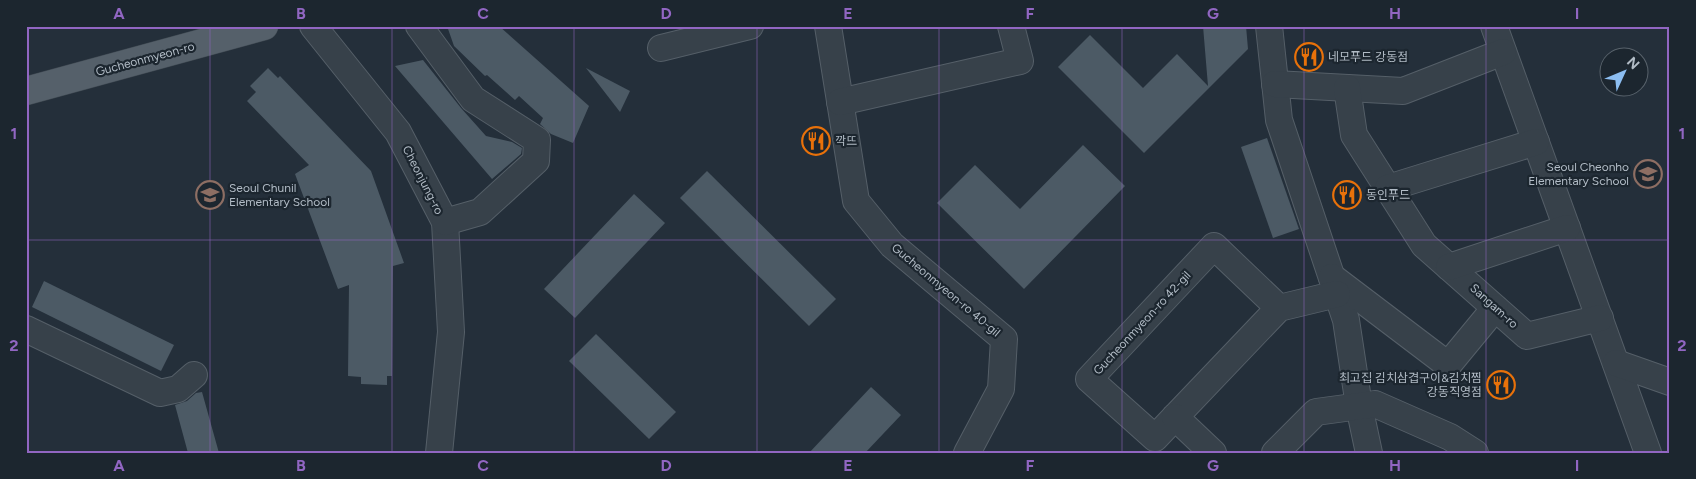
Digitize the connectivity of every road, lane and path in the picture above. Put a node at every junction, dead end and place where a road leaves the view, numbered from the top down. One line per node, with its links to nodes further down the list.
1 (264, 26): 13 (main road, Gucheonmyeon-ro)
2 (314, 26): 17 (street, Cheonjung-ro)
3 (418, 26): 17 (street)
4 (750, 26): 9 (street)
5 (828, 26): 14 (street, Gucheonmyeon-ro 40-gil)
6 (1011, 26): 14 (street)
7 (1268, 26): 11 (street)
8 (1494, 26): 10 (street)
9 (661, 48)
10 (1504, 52): 12 (street); 15 (street)
11 (1275, 84): 12 (street); 20 (street)
12 (1347, 88): 16 (street, Sangam-ro)
13 (26, 91)
14 (840, 102): 31 (street, Gucheonmyeon-ro 40-gil)
15 (1536, 142): 16 (street); 18 (street)
16 (1388, 188): 19 (street, Sangam-ro)
17 (445, 222): 30 (street, Cheonjung-ro)
18 (1567, 228): 19 (street); 23 (street)
19 (1449, 267): 22 (street, Sangam-ro)
20 (1334, 286): 21 (street); 22 (street); 28 (street)
21 (1279, 308): 29 (street, Gucheonmyeon-ro 42-gil); 29 (street, Gucheonmyeon-ro 42-gil)
22 (1495, 308): 23 (street, Sangam-ro)
23 (1600, 318): 25 (street)
24 (26, 330): 26 (street)
25 (1616, 363): 27 (street); 36 (street)
26 (194, 376)
27 (1670, 382)
28 (1359, 406): 33 (street); 34 (street); 35 (street)
29 (1175, 417): 32 (street)
30 (439, 453)
31 (967, 453)
32 (1213, 453)
33 (1275, 453)
34 (1369, 453)
35 (1475, 453)
36 (1648, 453)

